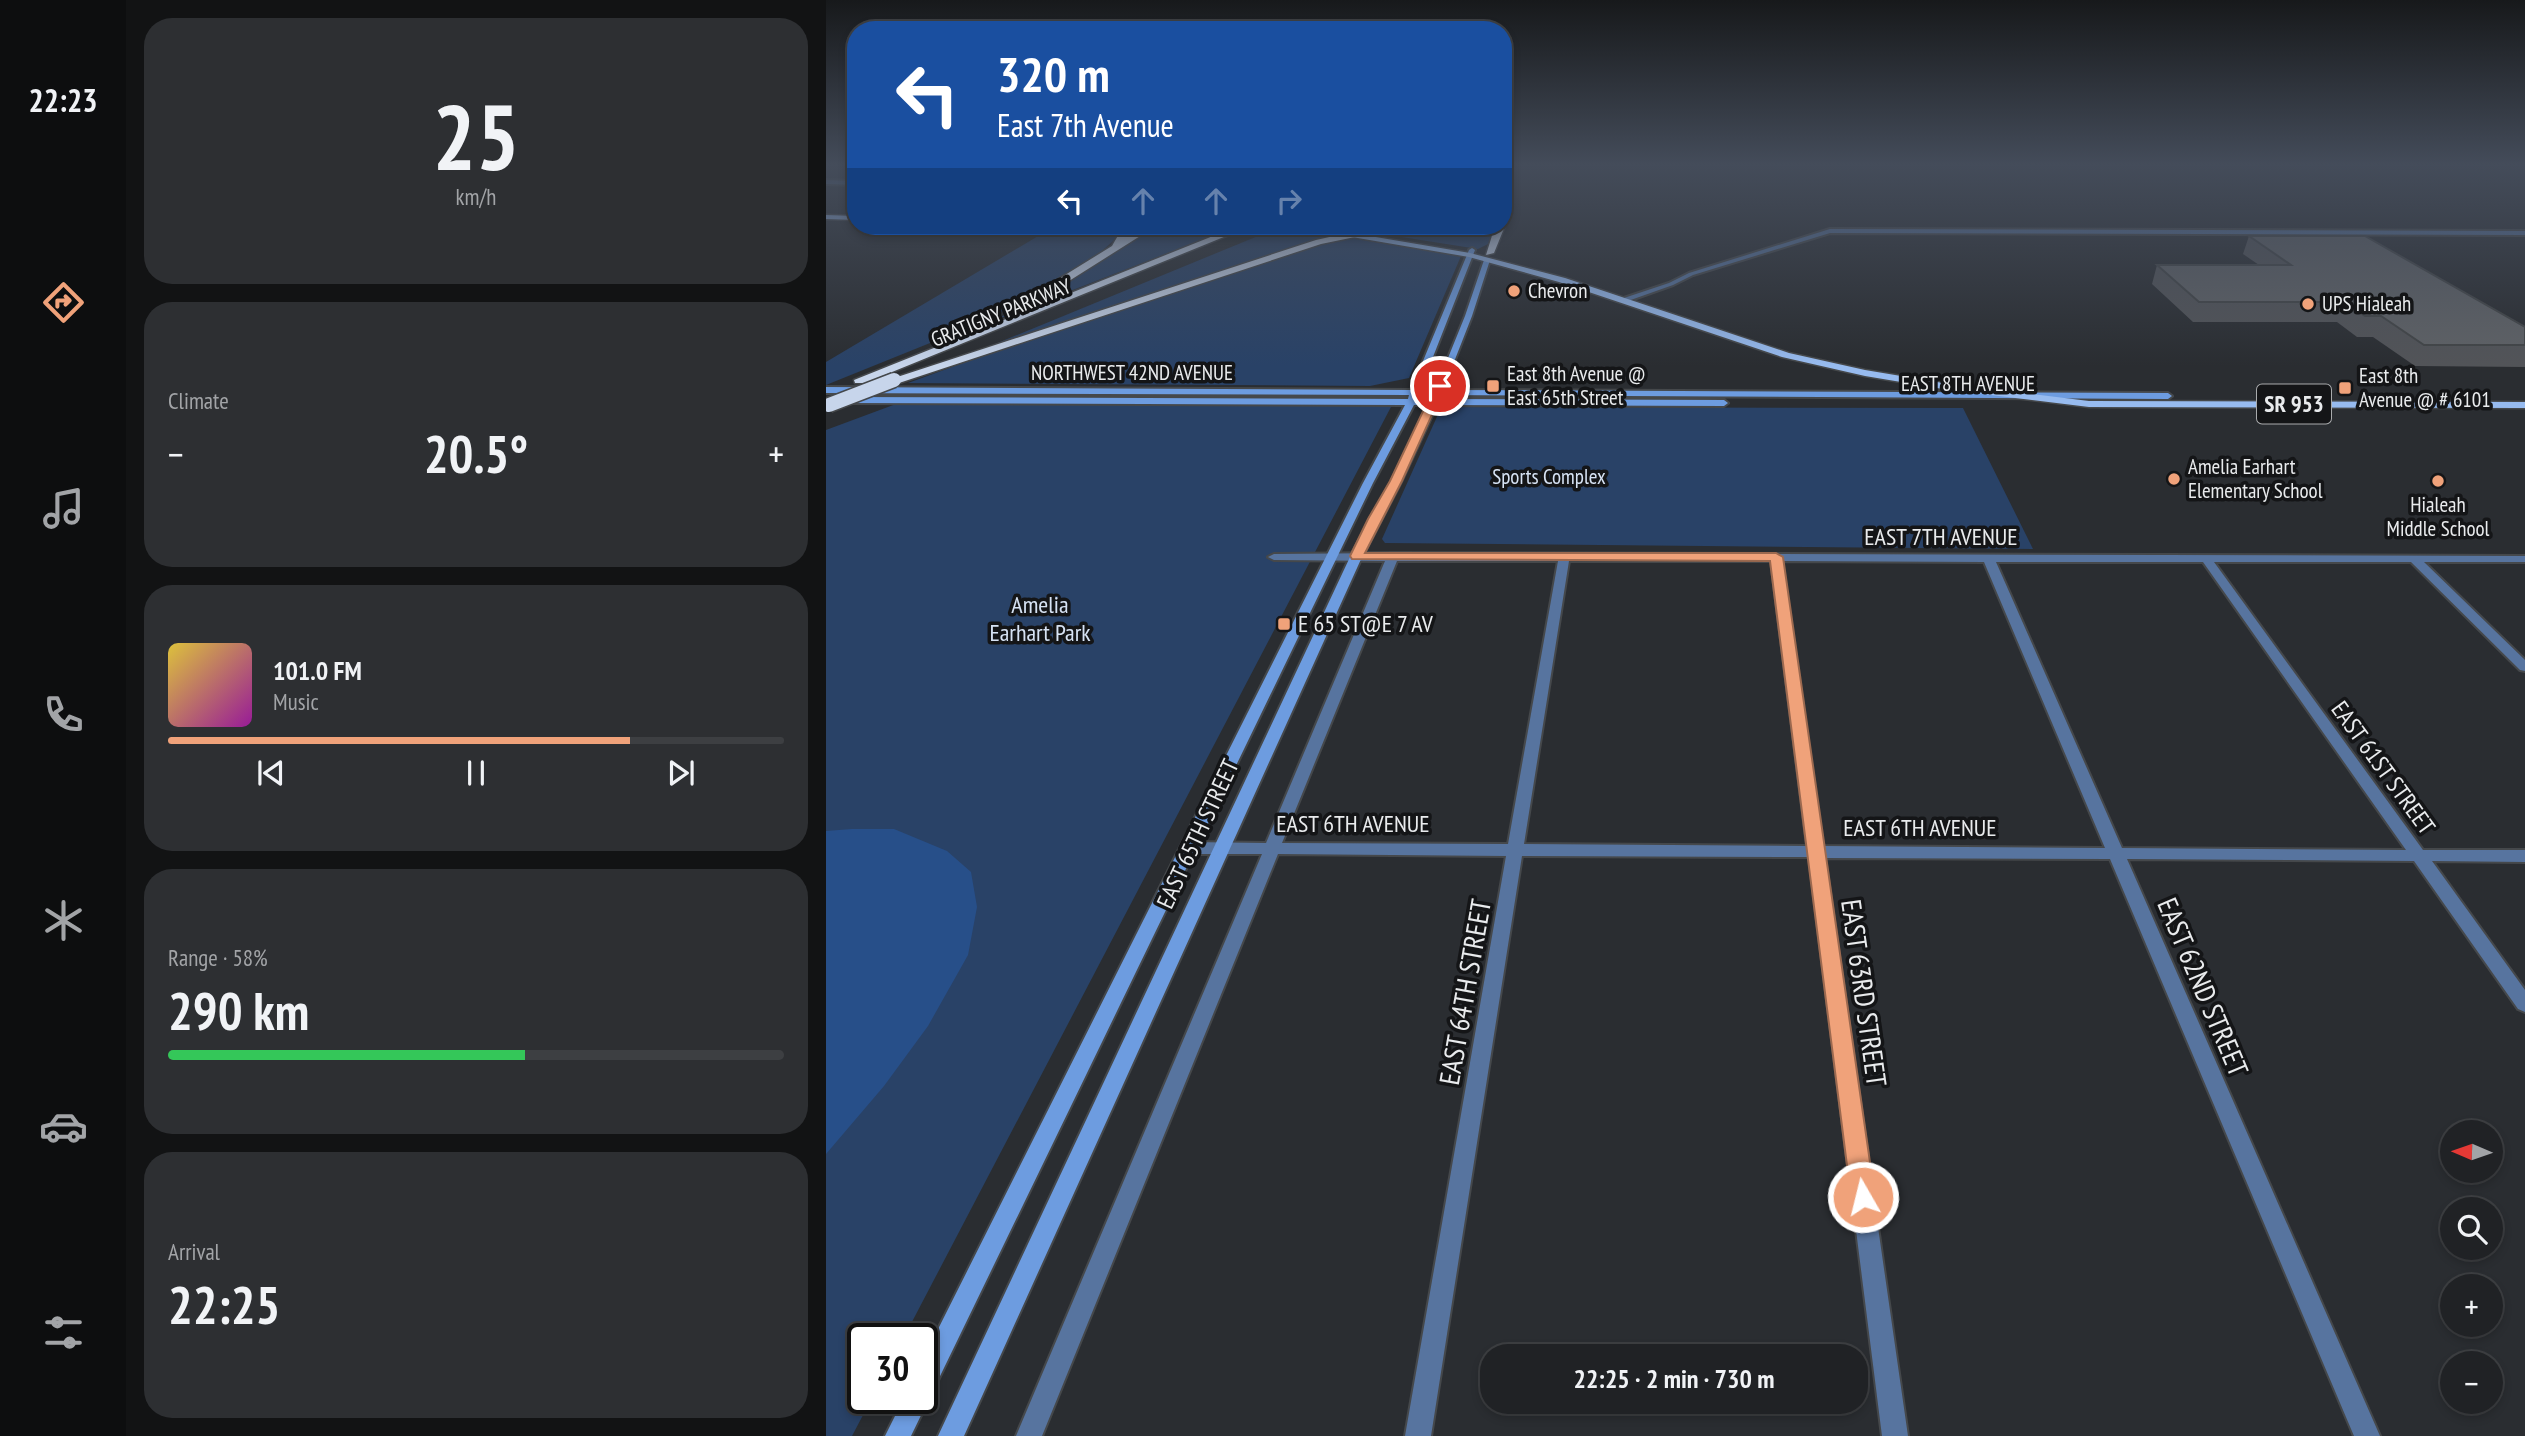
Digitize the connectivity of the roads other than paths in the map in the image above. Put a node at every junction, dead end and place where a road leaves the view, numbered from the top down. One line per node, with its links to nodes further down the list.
1 (1827, 232): 17 (street)
2 (2182, 232): 3 (street)
3 (2525, 233)
4 (1123, 235): 12 (highway)
5 (1136, 235): 12 (highway)
6 (1221, 235): 19 (highway, GRATIGNY PARKWAY)
7 (1237, 235): 20 (highway, GRATIGNY PARKWAY)
8 (1338, 235): 11 (main road)
9 (1381, 235): 13 (main road)
10 (1496, 235): 14 (highway)
11 (1352, 236): 13 (main road); 20 (highway)
12 (1116, 247): 19 (highway)
13 (1471, 252): 14 (main road); 25 (main road, EAST 65TH STREET)
14 (1488, 256): 15 (main road); 16 (main road, EAST 65TH STREET); 17 (main road)
15 (1530, 270): 16 (main road); 18 (main road)
16 (1482, 275): 26 (main road, EAST 65TH STREET)
17 (1635, 296): 18 (street); 24 (main road)
18 (1622, 300): 23 (main road)
19 (860, 380): 28 (highway, GRATIGNY PARKWAY)
20 (894, 380): 28 (highway, GRATIGNY PARKWAY, bridge)
21 (2484, 395): 22 (main road, EAST 8TH AVENUE / SR 953); 29 (main road, EAST 8TH AVENUE / SR 953); 31 (main road)
22 (2525, 395)
23 (2012, 396): 24 (main road, EAST 8TH AVENUE / SR 953); 27 (main road, EAST 8TH AVENUE / SR 953); 30 (main road)
24 (2168, 396): 29 (main road, EAST 8TH AVENUE / SR 953)
25 (1413, 397): 26 (main road, EAST 8TH AVENUE / SR 953); 28 (main road, NORTHWEST 42ND AVENUE / SR 953); 36 (main road, EAST 65TH STREET)
26 (1435, 397): 27 (main road, EAST 8TH AVENUE / SR 953); 33 (main road, EAST 65TH STREET)
27 (1682, 398): 30 (main road, EAST 8TH AVENUE / SR 953)
28 (827, 399)
29 (2245, 400): 30 (main road, EAST 8TH AVENUE / SR 953); 31 (main road, EAST 8TH AVENUE / SR 953)
30 (2089, 404)
31 (2499, 405): 32 (main road, EAST 8TH AVENUE / SR 953)
32 (2525, 405)
33 (1356, 556): 34 (street, EAST 7TH AVENUE); 36 (street, EAST 7TH AVENUE); 46 (main road, EAST 65TH STREET)
34 (1393, 556): 37 (street, EAST 7TH AVENUE); 45 (street)
35 (1274, 557): 36 (street, EAST 7TH AVENUE)
36 (1332, 557): 44 (main road, EAST 65TH STREET)
37 (1564, 557): 38 (street, EAST 7TH AVENUE); 47 (street, EAST 64TH STREET)
38 (1776, 557): 41 (street, EAST 7TH AVENUE); 48 (street, EAST 63RD STREET)
39 (2204, 557): 40 (street, EAST 7TH AVENUE); 41 (street, EAST 7TH AVENUE); 50 (street, EAST 61ST STREET)
40 (2413, 558): 42 (street, EAST 7TH AVENUE); 43 (street)
41 (1989, 559): 49 (street, EAST 62ND STREET)
42 (2525, 559)
43 (2525, 667)
44 (1188, 848): 46 (street, EAST 6TH AVENUE); 53 (main road, EAST 65TH STREET)
45 (1272, 848): 46 (street, EAST 6TH AVENUE); 47 (street, EAST 6TH AVENUE); 57 (street)
46 (1222, 849): 56 (main road, EAST 65TH STREET)
47 (1517, 850): 48 (street, EAST 6TH AVENUE); 58 (street, EAST 64TH STREET)
48 (1816, 852): 49 (street, EAST 6TH AVENUE); 59 (street, EAST 63RD STREET)
49 (2115, 853): 50 (street, EAST 6TH AVENUE); 60 (street, EAST 62ND STREET)
50 (2417, 855): 51 (street, EAST 6TH AVENUE); 52 (street, EAST 61ST STREET)
51 (2525, 856)
52 (2525, 1004)
53 (938, 1356)
54 (909, 1414): 55 (main road)
55 (898, 1436)
56 (951, 1436)
57 (1029, 1436)
58 (1418, 1436)
59 (1895, 1436)
60 (2367, 1436)

